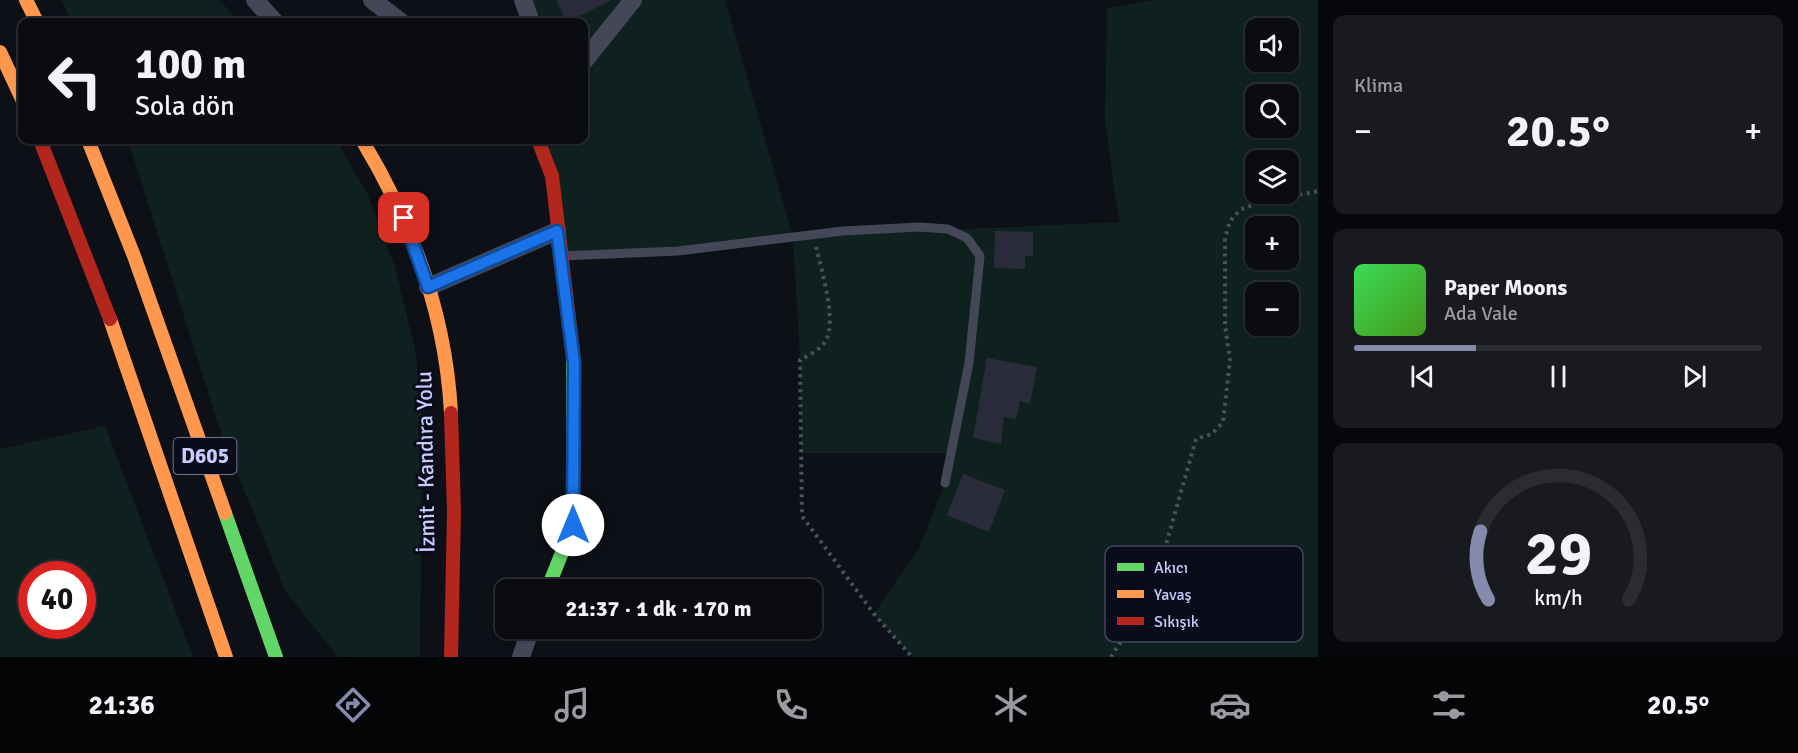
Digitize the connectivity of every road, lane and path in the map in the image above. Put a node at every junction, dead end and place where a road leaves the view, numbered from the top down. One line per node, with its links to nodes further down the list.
1 (26, 0): 6 (main road)
2 (372, 0): 8 (street)
3 (523, 0): 9 (street)
4 (633, 0): 11 (street)
5 (257, 2): 7 (street)
6 (35, 18)
7 (271, 18)
8 (396, 18)
9 (530, 18)
10 (0, 52): 12 (main road)
11 (588, 56)
12 (18, 90)
13 (41, 144): 27 (main road)
14 (90, 144): 28 (main road, D605)
15 (365, 144): 21 (main road, İzmit - Kandıra Yolu)
16 (540, 144): 18 (main road)
17 (1318, 191): 23 (path)
18 (557, 231): 20 (main road); 21 (street)
19 (813, 234): 20 (lane); 22 (lane); 31 (path)
20 (560, 256): 24 (main road)
21 (428, 287): 29 (main road, İzmit - Kandıra Yolu)
22 (945, 483)
23 (1166, 546)
24 (551, 579)
25 (527, 639): 30 (street)
26 (1121, 642): 32 (path)
27 (226, 657)
28 (276, 657)
29 (451, 657)
30 (521, 657)
31 (912, 657)
32 (1111, 657)

